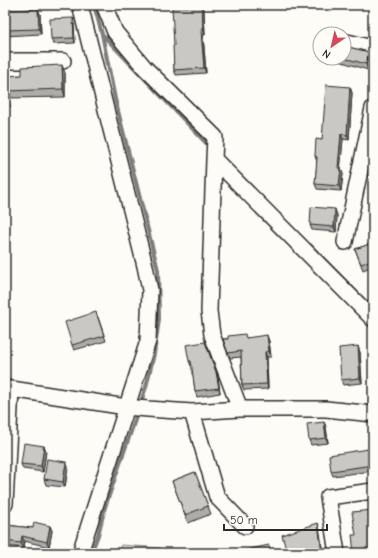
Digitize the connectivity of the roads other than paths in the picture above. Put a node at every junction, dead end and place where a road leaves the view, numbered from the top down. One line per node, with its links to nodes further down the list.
1 (80, 5): 13 (street)
2 (104, 5): 9 (street)
3 (352, 43): 4 (street)
4 (373, 48)
5 (5, 61): 6 (street)
6 (63, 61)
7 (373, 108): 8 (street)
8 (369, 145): 10 (street)
9 (214, 157): 11 (street); 14 (street)
10 (345, 242)
11 (373, 319)
12 (8, 389): 13 (street); 18 (street)
13 (128, 408): 15 (street); 20 (street)
14 (240, 410): 15 (street); 16 (street)
15 (192, 412): 19 (street)
16 (373, 414)
17 (373, 491): 21 (street)
18 (5, 504)
19 (245, 526)
20 (80, 553)
21 (337, 553)

